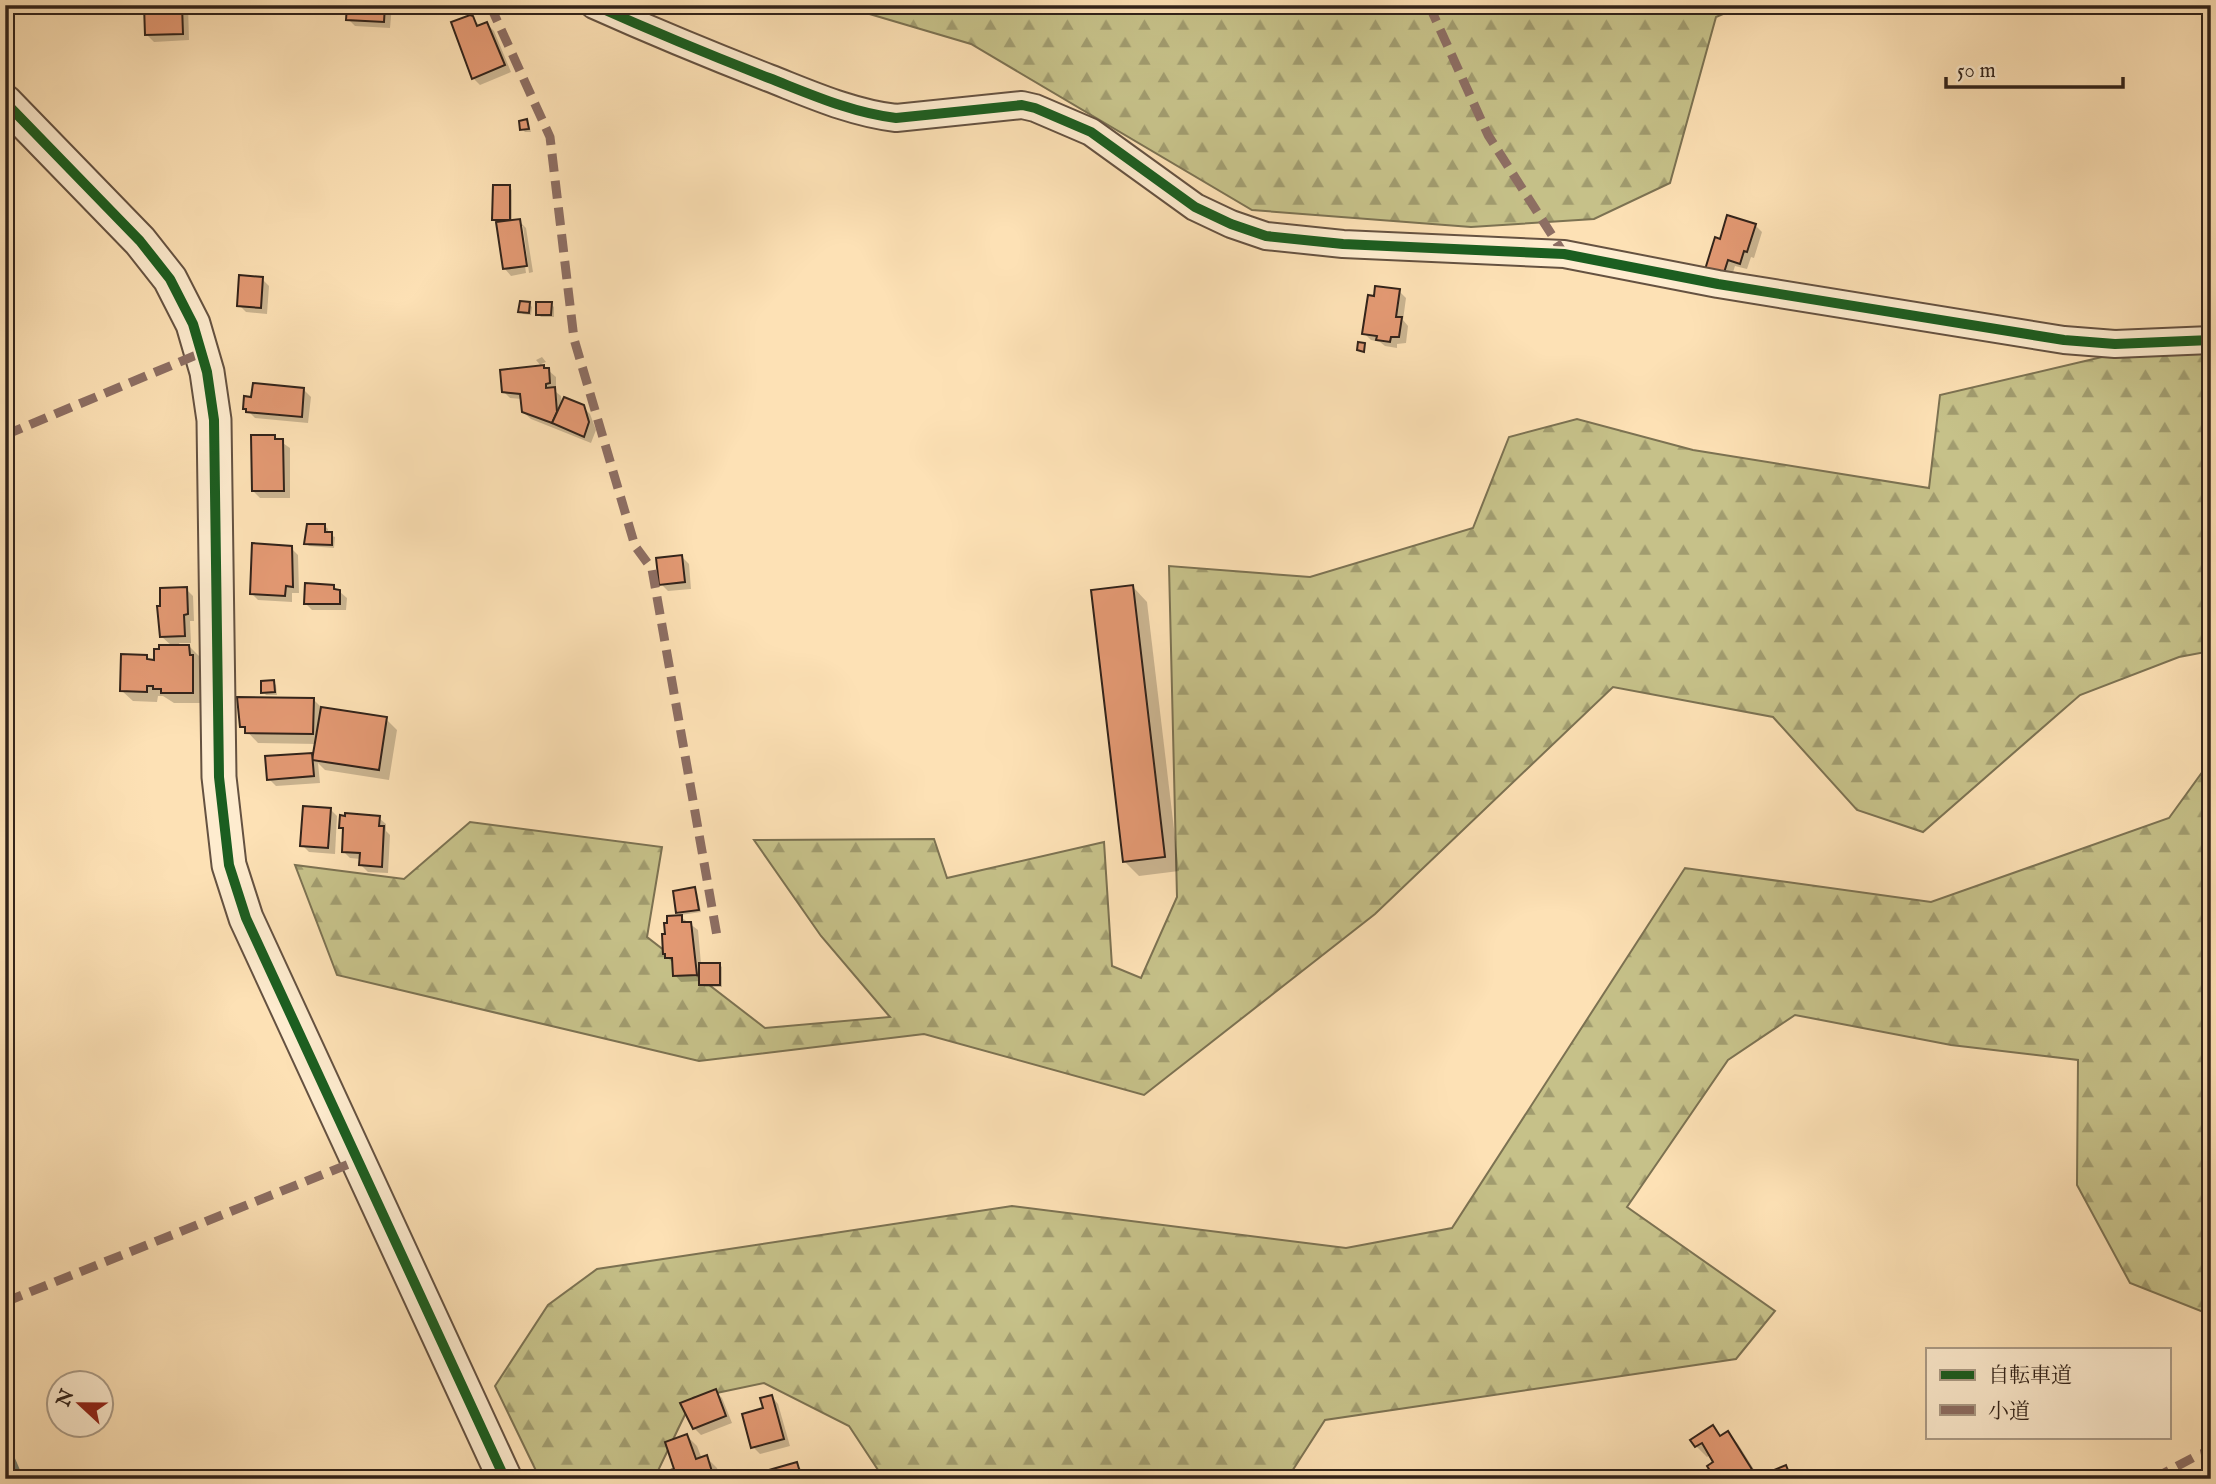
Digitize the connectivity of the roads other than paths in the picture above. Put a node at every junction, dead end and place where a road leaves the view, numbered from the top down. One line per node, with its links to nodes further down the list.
1 (594, 5): 3 (street)
2 (5, 102): 4 (street)
3 (2211, 340)
4 (505, 1479)

